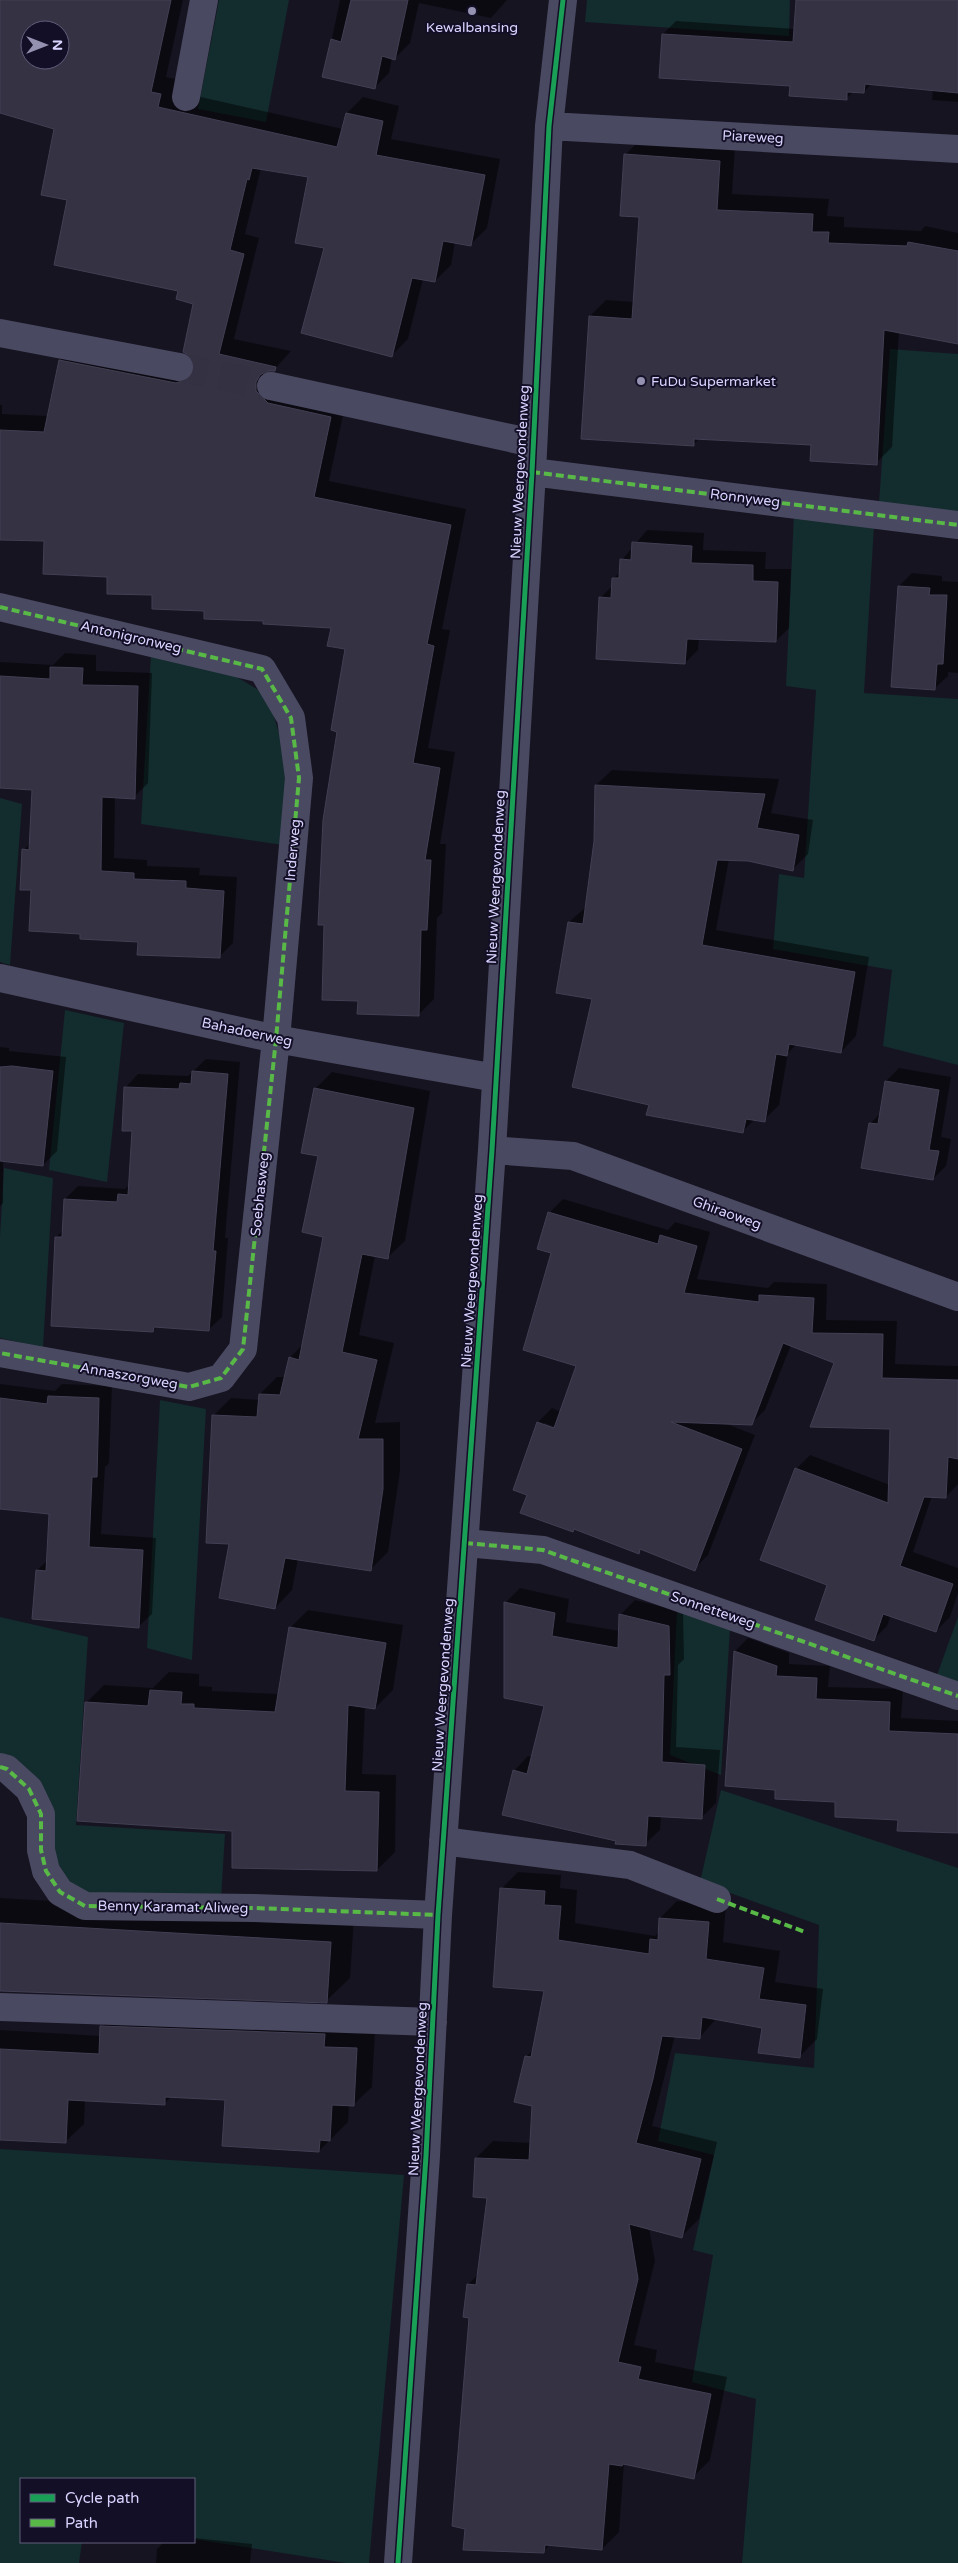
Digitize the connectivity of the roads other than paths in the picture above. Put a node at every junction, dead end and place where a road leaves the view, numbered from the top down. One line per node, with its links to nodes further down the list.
1 (204, 0): 3 (street)
2 (563, 0): 4 (street, Nieuw Weergevondenweg)
3 (186, 97)
4 (549, 126): 5 (street, Piareweg); 9 (street, Nieuw Weergevondenweg)
5 (958, 149)
6 (0, 333): 7 (street)
7 (179, 367)
8 (271, 386): 9 (street)
9 (533, 443): 10 (street, Nieuw Weergevondenweg)
10 (532, 472): 11 (street, Ronnyweg); 16 (street, Nieuw Weergevondenweg)
11 (958, 525)
12 (0, 607): 13 (street, Antonigronweg)
13 (262, 669): 15 (street, Inderweg)
14 (0, 978): 15 (street, Bahadoerweg)
15 (276, 1039): 16 (street, Bahadoerweg); 19 (street, Soebhasweg)
16 (496, 1078): 17 (street, Nieuw Weergevondenweg)
17 (492, 1150): 18 (street, Ghiraoweg); 21 (street, Nieuw Weergevondenweg)
18 (958, 1297)
19 (243, 1349): 20 (street, Annaszorgweg)
20 (0, 1353)
21 (465, 1543): 22 (street, Sonnetteweg); 24 (street, Nieuw Weergevondenweg)
22 (958, 1696)
23 (0, 1767): 26 (street, Benny Karamat Aliweg)
24 (443, 1841): 25 (street); 26 (street, Nieuw Weergevondenweg)
25 (717, 1899)
26 (438, 1915): 28 (street, Nieuw Weergevondenweg)
27 (0, 2007): 28 (street)
28 (433, 2022): 29 (street, Nieuw Weergevondenweg)
29 (398, 2563)

